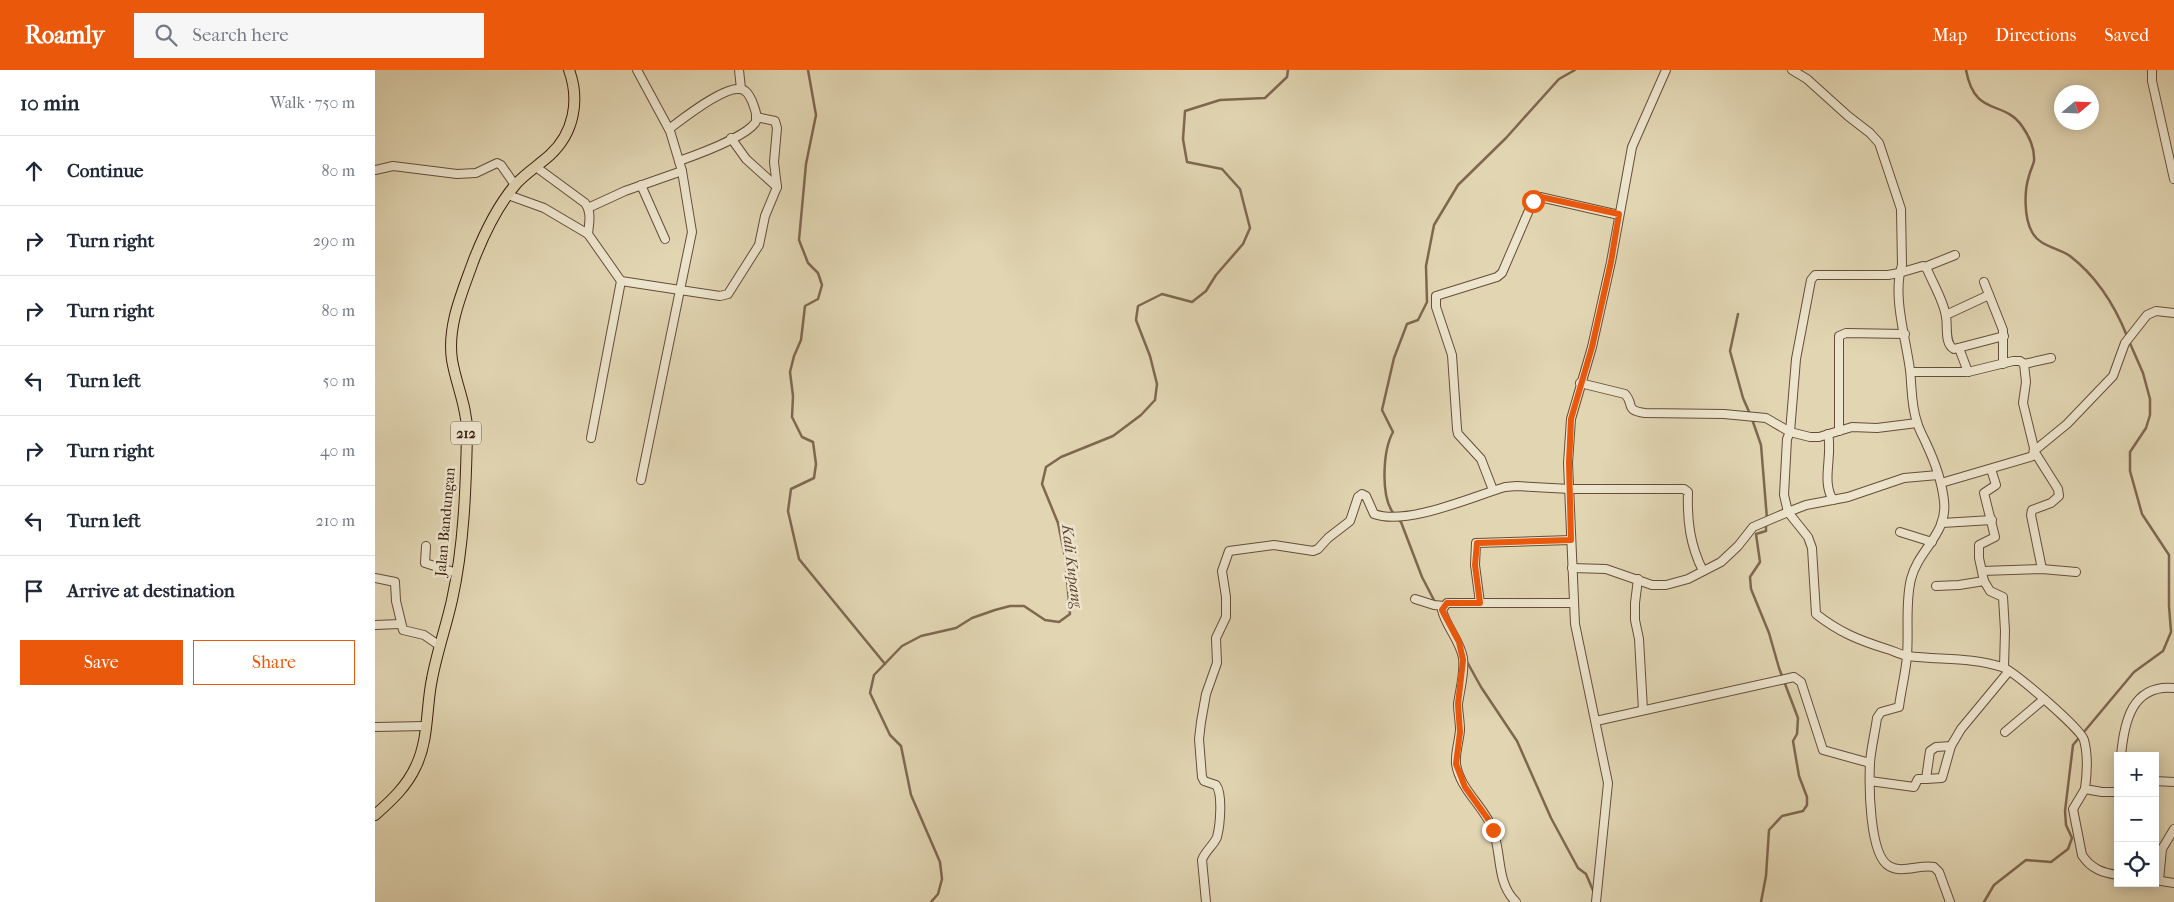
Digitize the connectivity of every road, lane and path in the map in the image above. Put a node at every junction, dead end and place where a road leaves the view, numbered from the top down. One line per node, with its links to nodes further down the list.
1 (569, 70): 12 (main road, Jalan Bandungan / 212)
2 (637, 70): 9 (street)
3 (739, 70): 7 (street)
4 (1666, 70): 21 (street)
5 (1792, 70): 26 (street)
6 (2152, 70): 15 (street)
7 (741, 89): 8 (street); 9 (street)
8 (756, 117): 10 (street); 18 (street)
9 (669, 129): 11 (street)
10 (731, 138): 11 (street); 18 (street)
11 (679, 161): 14 (street)
12 (536, 166): 17 (main road, Jalan Bandungan / 212); 20 (street)
13 (375, 170): 17 (street)
14 (682, 171): 16 (street); 29 (street)
15 (2174, 179)
16 (641, 185): 20 (street); 23 (street)
17 (515, 186): 19 (main road, Jalan Bandungan / 212)
18 (777, 187): 29 (street)
19 (509, 195): 22 (street); 67 (main road, Jalan Bandungan / 212)
20 (588, 208): 22 (street)
21 (1619, 214): 41 (street); 52 (street)
22 (588, 234): 27 (street)
23 (665, 239)
24 (1955, 255): 25 (street)
25 (1925, 267): 26 (street); 32 (street)
26 (1899, 273): 33 (street); 44 (street)
27 (621, 281): 29 (street); 46 (street)
28 (1984, 282): 30 (street)
29 (679, 290): 50 (street)
30 (1989, 295): 32 (street); 34 (street)
31 (2174, 314): 47 (street)
32 (1946, 315): 35 (street)
33 (1905, 334): 39 (street); 43 (street)
34 (2004, 336): 35 (street); 37 (street)
35 (1959, 348): 40 (street)
36 (2051, 358): 38 (street)
37 (2003, 364): 38 (street); 40 (street)
38 (2023, 364): 47 (street)
39 (1911, 372): 40 (street); 42 (street)
40 (1968, 372)
41 (1581, 383): 44 (street); 53 (street)
42 (1917, 423): 43 (street); 49 (street)
43 (1839, 431): 45 (street)
44 (1790, 432): 45 (street); 55 (street)
45 (1828, 434): 54 (street)
46 (591, 438)
47 (2035, 451): 48 (street); 63 (street)
48 (1991, 469): 51 (street); 56 (street)
49 (1938, 475): 51 (street); 54 (street)
50 (641, 480)
51 (1941, 483): 57 (street)
52 (1493, 490): 53 (street); 103 (street)
53 (1570, 490): 59 (street); 64 (street)
54 (1833, 500): 55 (street)
55 (1788, 512): 64 (street); 79 (street)
56 (1992, 520): 57 (street); 65 (street)
57 (1942, 524): 60 (street)
58 (1900, 532): 60 (street)
59 (1571, 540): 62 (street); 73 (street)
60 (1932, 542): 79 (street)
61 (425, 546): 67 (street)
62 (1572, 568): 69 (street); 74 (street)
63 (2043, 570): 65 (street); 66 (street)
64 (1703, 571): 69 (street)
65 (1982, 572): 70 (street)
66 (2076, 572)
67 (457, 573): 78 (main road, Jalan Bandungan / 212)
68 (375, 578): 76 (street)
69 (1639, 579): 83 (street)
70 (1984, 580): 71 (street); 80 (street)
71 (1936, 586)
72 (1415, 598): 75 (street)
73 (1480, 603): 74 (street); 75 (street)
74 (1574, 603): 84 (street)
75 (1444, 606): 104 (street)
76 (400, 624): 77 (street); 78 (street)
77 (375, 625)
78 (440, 646): 85 (main road, Jalan Bandungan / 212)
79 (1907, 656): 80 (street); 90 (street)
80 (2007, 669): 82 (street); 88 (street)
81 (2174, 688): 89 (street)
82 (2044, 699): 87 (street); 95 (street)
83 (1643, 710): 84 (street); 90 (street)
84 (1596, 721): 105 (street)
85 (426, 726): 86 (street); 97 (main road, Jalan Bandungan / 212)
86 (375, 727)
87 (2005, 732)
88 (1951, 746): 91 (street); 91 (street)
89 (2122, 752)
90 (1870, 763): 92 (street)
91 (1926, 779): 92 (street)
92 (1870, 781): 106 (street)
93 (2159, 781): 94 (street)
94 (2174, 782)
95 (2085, 789): 96 (street); 100 (street)
96 (2114, 792)
97 (375, 815)
98 (2174, 831): 99 (street)
99 (2159, 870)
100 (2114, 874)
101 (2159, 880): 102 (street)
102 (2174, 883)
103 (1206, 902)
104 (1516, 902)
105 (1596, 902)
106 (1950, 902)

